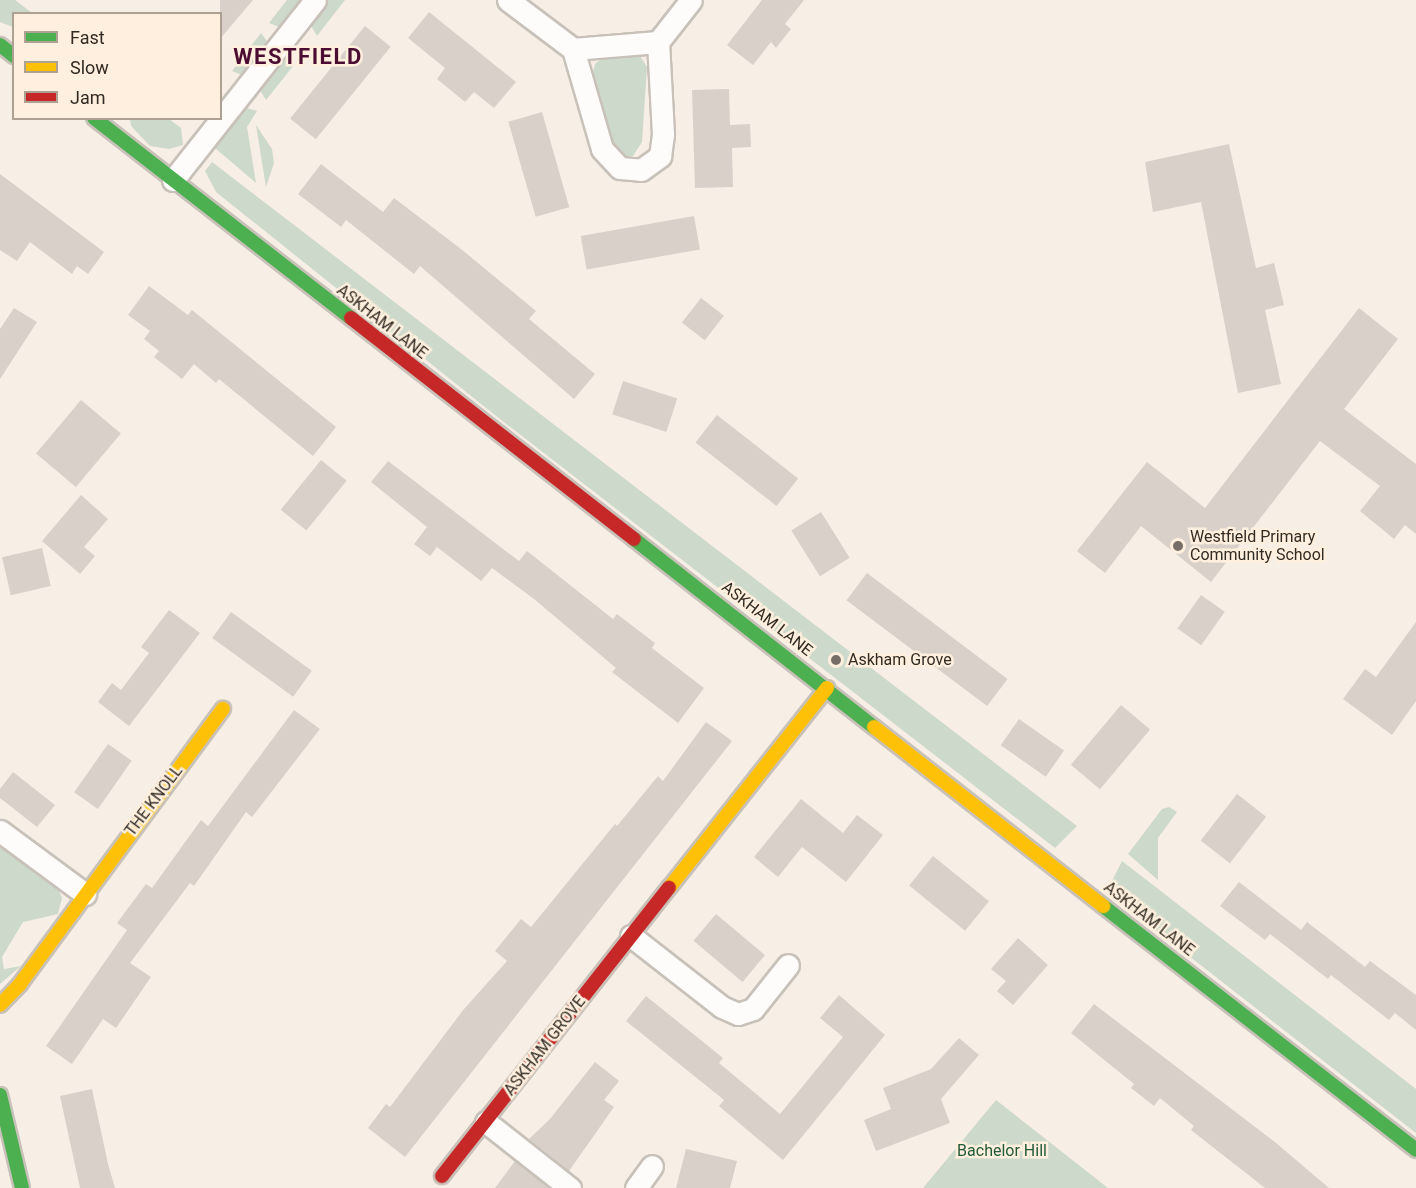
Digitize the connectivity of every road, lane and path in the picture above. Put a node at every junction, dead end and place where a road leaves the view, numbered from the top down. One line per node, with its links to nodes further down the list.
1 (315, 0): 8 (street)
2 (508, 0): 6 (street)
3 (691, 0): 4 (street)
4 (658, 42): 6 (street); 6 (street)
5 (0, 45): 7 (street)
6 (573, 49)
7 (12, 54)
8 (222, 118)
9 (97, 120): 11 (street, ASKHAM LANE)
10 (220, 120): 11 (street)
11 (173, 180): 12 (street, ASKHAM LANE)
12 (827, 688): 16 (street, ASKHAM GROVE); 21 (street, ASKHAM LANE)
13 (223, 709): 15 (street, THE KNOLL)
14 (0, 831): 15 (street)
15 (85, 894): 18 (street, THE KNOLL)
16 (631, 936): 17 (street); 20 (street, ASKHAM GROVE)
17 (788, 965)
18 (0, 1005)
19 (0, 1095): 24 (street)
20 (486, 1122): 23 (street, ASKHAM GROVE); 25 (street)
21 (1416, 1150)
22 (652, 1166): 26 (street)
23 (442, 1176)
24 (22, 1188)
25 (570, 1188)
26 (636, 1188)

